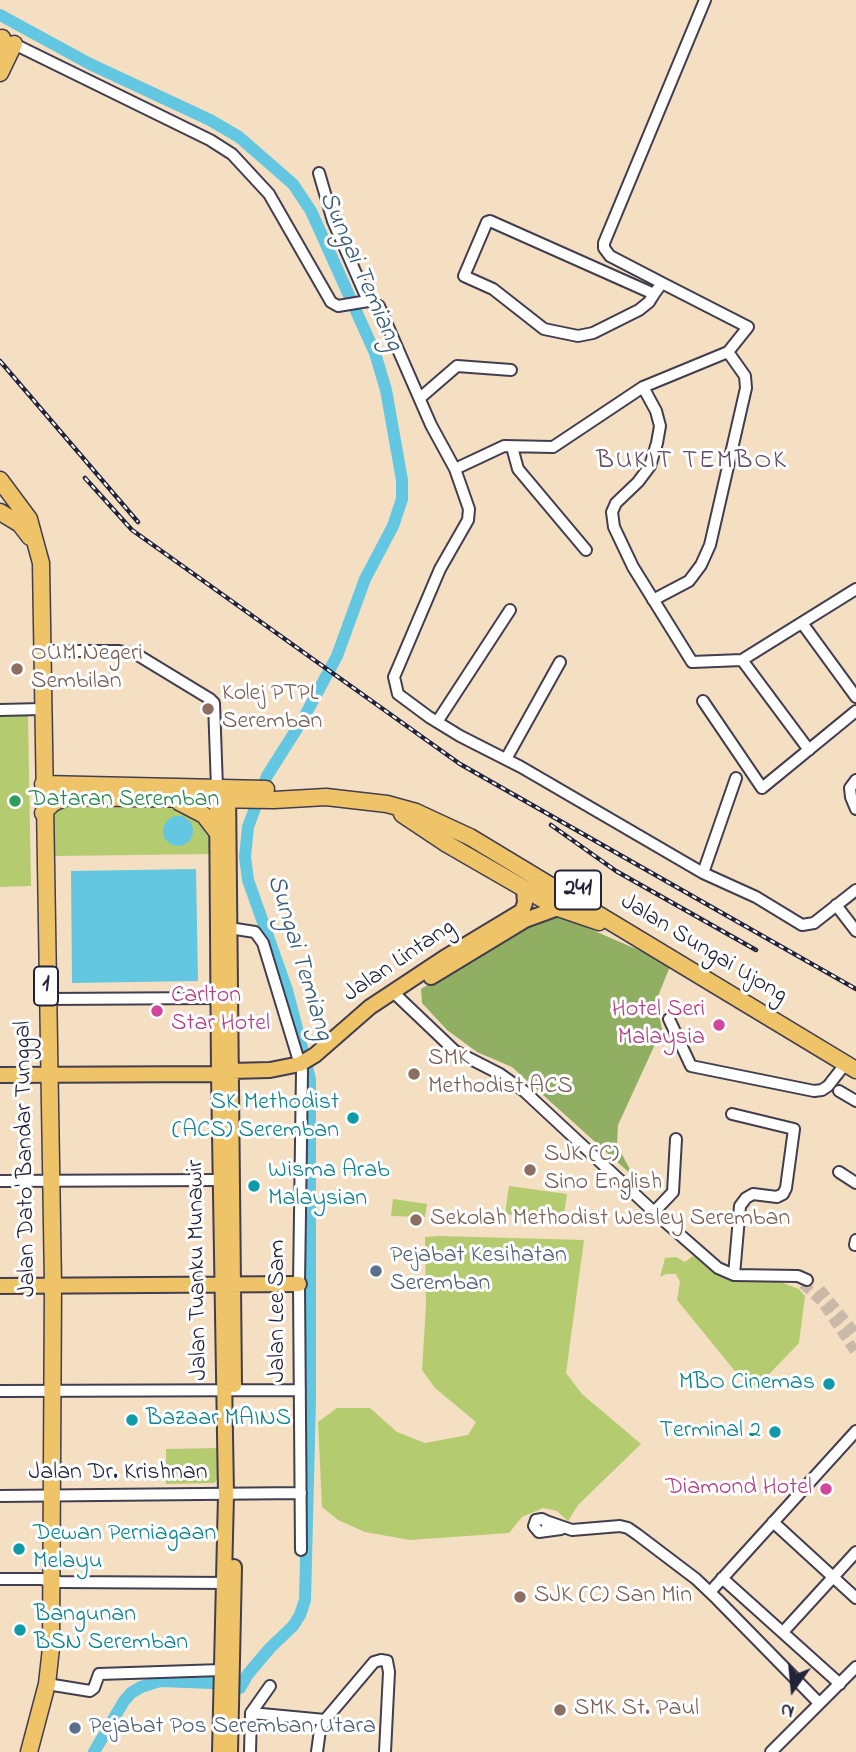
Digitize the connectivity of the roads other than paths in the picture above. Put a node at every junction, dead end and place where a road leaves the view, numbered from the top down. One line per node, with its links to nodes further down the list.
1 (705, 0): 5 (street)
2 (4, 44): 3 (highway); 7 (street)
3 (0, 73)
4 (319, 173): 7 (street)
5 (662, 283): 6 (street); 8 (street)
6 (654, 294): 6 (street)
7 (364, 302): 11 (street)
8 (728, 352): 10 (street); 19 (street)
9 (511, 370): 11 (street)
10 (643, 387): 12 (street); 19 (street)
11 (420, 398): 13 (street)
12 (512, 447): 13 (street); 16 (street)
13 (455, 470): 30 (street)
14 (0, 480): 17 (highway, 1)
15 (0, 512): 17 (highway, 1)
16 (586, 550)
17 (41, 564): 22 (highway, Jalan Dato' Bandar Tunggal / 1)
18 (856, 590): 21 (street)
19 (653, 600): 23 (street)
20 (510, 610): 30 (street)
21 (802, 623): 23 (street); 25 (street)
22 (42, 651): 27 (highway, Jalan Dato' Bandar Tunggal / 1); 36 (street)
23 (742, 660): 31 (street)
24 (560, 662): 32 (street)
25 (856, 697)
26 (703, 701): 31 (street)
27 (42, 709): 28 (street); 35 (highway, Jalan Dato' Bandar Tunggal / 1)
28 (0, 710)
29 (856, 711): 31 (street)
30 (437, 722): 32 (street)
31 (809, 750)
32 (506, 759): 43 (street)
33 (736, 778): 43 (street)
34 (856, 780): 40 (street)
35 (43, 784): 36 (highway, Jalan Sungai Ujong / 241); 41 (highway, Jalan Dato' Bandar Tunggal / 1)
36 (222, 794): 37 (highway, Jalan Sungai Ujong / 241); 38 (highway, Jalan Sungai Ujong / 241); 42 (main road, Jalan Tuanku Munawir); 48 (main road, Jalan Tuanku Munawir)
37 (275, 795): 39 (highway, Jalan Sungai Ujong / 241); 57 (highway, Jalan Sungai Ujong / 241)
38 (167, 799): 41 (highway, Jalan Sungai Ujong / 241); 42 (highway)
39 (387, 804): 44 (highway); 50 (highway, Jalan Sungai Ujong / 241)
40 (856, 809)
41 (43, 813): 54 (highway, Jalan Dato' Bandar Tunggal / 1)
42 (217, 832): 53 (main road, Jalan Tuanku Munawir)
43 (703, 873): 46 (street)
44 (524, 889): 47 (highway); 49 (main road, Jalan Lintang)
45 (856, 890): 46 (street)
46 (836, 905): 51 (street)
47 (558, 908): 49 (main road, Jalan Lintang); 50 (highway)
48 (229, 928): 56 (street, Jalan Lee Sam); 60 (main road, Jalan Tuanku Munawir)
49 (503, 929): 52 (main road, Jalan Lintang)
50 (625, 929): 57 (highway, Jalan Sungai Ujong / 241)
51 (856, 931)
52 (395, 994): 56 (main road, Jalan Lintang); 70 (street)
53 (218, 998): 54 (street); 60 (main road, Jalan Tuanku Munawir)
54 (47, 999): 59 (highway, Jalan Dato' Bandar Tunggal / 1)
55 (669, 1018): 57 (street)
56 (308, 1064): 60 (main road); 75 (street, Jalan Lee Sam)
57 (853, 1064)
58 (0, 1075): 59 (main road)
59 (48, 1075): 60 (main road); 68 (highway, Jalan Dato' Bandar Tunggal / 1)
60 (226, 1075): 66 (main road, Jalan Tuanku Munawir); 74 (main road, Jalan Tuanku Munawir)
61 (839, 1091): 62 (street)
62 (856, 1101)
63 (732, 1114): 71 (street)
64 (676, 1139): 70 (street)
65 (839, 1172): 69 (street)
66 (220, 1180): 68 (street); 74 (main road, Jalan Tuanku Munawir)
67 (0, 1181): 68 (street)
68 (50, 1181): 73 (highway, Jalan Dato' Bandar Tunggal / 1)
69 (856, 1183)
70 (654, 1212): 71 (street)
71 (734, 1275): 72 (street)
72 (805, 1282)
73 (52, 1284): 74 (main road); 76 (main road); 77 (highway, Jalan Dato' Bandar Tunggal / 1)
74 (227, 1284): 75 (main road); 78 (main road, Jalan Tuanku Munawir)
75 (299, 1284): 79 (street, Jalan Lee Sam)
76 (0, 1286)
77 (51, 1390): 78 (street); 80 (street); 85 (highway, Jalan Dato' Bandar Tunggal / 1)
78 (229, 1390): 79 (street); 83 (main road, Jalan Tuanku Munawir)
79 (300, 1390): 82 (street, Jalan Lee Sam)
80 (0, 1391)
81 (856, 1431): 86 (street)
82 (301, 1493): 83 (street); 88 (street, Jalan Lee Sam)
83 (231, 1494): 85 (street, Jalan Dr. Krishnan); 94 (main road, Jalan Tuanku Munawir)
84 (0, 1496): 85 (street, Jalan Dr. Krishnan)
85 (51, 1496): 93 (highway, Jalan Dato' Bandar Tunggal / 1)
86 (772, 1522): 90 (street); 91 (street)
87 (546, 1526): 95 (street)
88 (301, 1550)
89 (856, 1552): 90 (street)
90 (833, 1577): 96 (street); 97 (street)
91 (722, 1578): 95 (street); 97 (street)
92 (0, 1579): 93 (street)
93 (51, 1580): 94 (street); 99 (highway, Jalan Dato' Bandar Tunggal / 1)
94 (229, 1583): 101 (main road, Jalan Tuanku Munawir)
95 (709, 1592): 103 (street)
96 (856, 1598)
97 (783, 1632): 100 (street)
98 (856, 1667): 100 (street)
99 (47, 1684): 101 (street); 106 (highway, Jalan Dato' Bandar Tunggal / 1)
100 (841, 1684): 103 (street)
101 (226, 1685): 107 (main road, Jalan Tuanku Munawir); 108 (main road, Jalan Tuanku Munawir)
102 (270, 1686): 104 (street)
103 (819, 1703): 112 (street)
104 (251, 1713): 105 (street); 109 (street)
105 (325, 1720): 110 (street); 111 (street)
106 (33, 1750)
107 (220, 1752)
108 (230, 1752)
109 (250, 1752)
110 (317, 1752)
111 (385, 1752)
112 (771, 1752)

